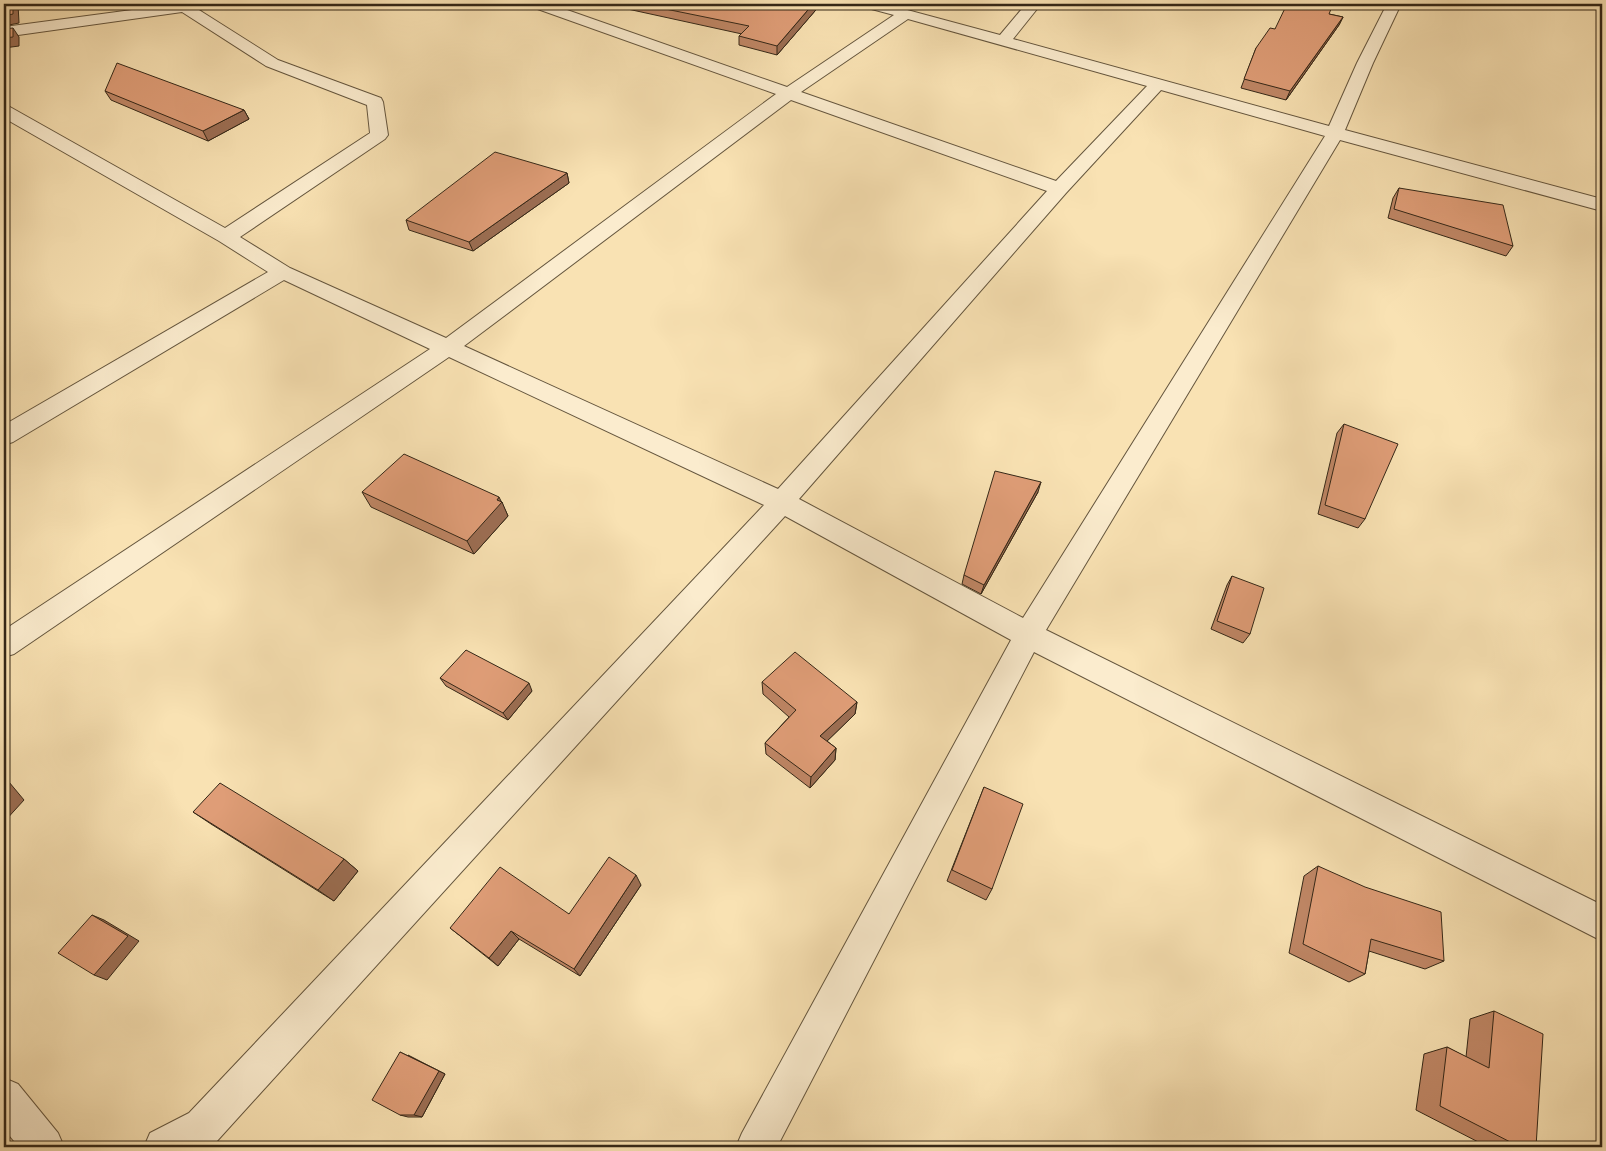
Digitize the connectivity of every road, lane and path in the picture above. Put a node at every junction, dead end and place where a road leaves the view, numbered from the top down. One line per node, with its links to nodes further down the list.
1 (210, 4): 6 (street)
2 (537, 4): 11 (street)
3 (869, 4): 7 (street)
4 (1034, 4): 9 (street)
5 (1394, 4): 13 (street)
6 (184, 6): 8 (street); 16 (street)
7 (906, 14): 9 (street); 11 (street)
8 (4, 32)
9 (1003, 41): 10 (street)
10 (1158, 84): 13 (street); 14 (street)
11 (789, 93): 14 (street); 18 (street)
12 (4, 111): 16 (street)
13 (1335, 133): 15 (street); 21 (street)
14 (1059, 190): 20 (street)
15 (1602, 204)
16 (226, 237): 17 (street)
17 (283, 272): 18 (street); 19 (street)
18 (447, 348): 20 (street); 22 (street)
19 (4, 436)
20 (782, 502): 21 (street); 26 (street)
21 (1028, 635): 23 (street); 27 (street)
22 (4, 645)
23 (1602, 923)
24 (4, 1098): 25 (street)
25 (44, 1147)
26 (164, 1147)
27 (756, 1147)

